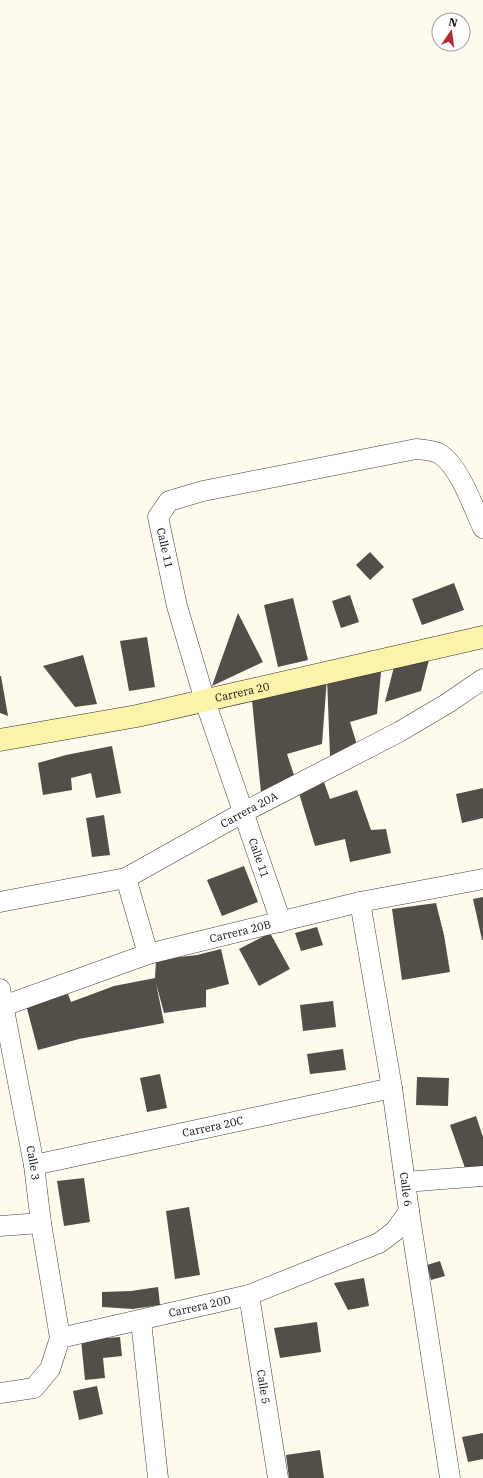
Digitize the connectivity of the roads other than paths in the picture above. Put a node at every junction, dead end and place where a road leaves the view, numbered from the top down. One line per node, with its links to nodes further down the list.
1 (483, 528): 4 (street, Calle 11)
2 (483, 637): 4 (street, Carrera 20)
3 (483, 679): 6 (street, Carrera 20A)
4 (205, 701): 5 (street, Carrera 20); 6 (street, Calle 11)
5 (0, 740)
6 (244, 812): 7 (street, Carrera 20A); 11 (street, Calle 11)
7 (126, 878): 9 (street, Carrera 20A); 12 (street)
8 (483, 879): 10 (street, Carrera 20B)
9 (0, 902)
10 (360, 902): 11 (street, Carrera 20B); 15 (street, Calle 6)
11 (281, 922): 12 (street, Carrera 20B)
12 (148, 954): 13 (street, Carrera 20B)
13 (2, 997): 14 (street, Calle 3)
14 (6, 1055): 16 (street, Calle 3)
15 (392, 1088): 16 (street, Carrera 20C); 18 (street, Calle 6)
16 (34, 1165): 20 (street, Calle 3)
17 (483, 1176): 18 (street)
18 (405, 1182): 19 (street, Calle 6)
19 (409, 1211): 22 (street, Carrera 20D); 28 (street, Calle 6)
20 (41, 1223): 21 (street); 24 (street, Calle 3)
21 (0, 1226)
22 (250, 1295): 23 (street, Carrera 20D); 27 (street, Calle 5)
23 (141, 1321): 24 (street, Carrera 20D); 26 (street)
24 (60, 1338): 25 (street)
25 (0, 1393)
26 (158, 1478)
27 (278, 1478)
28 (450, 1478)

